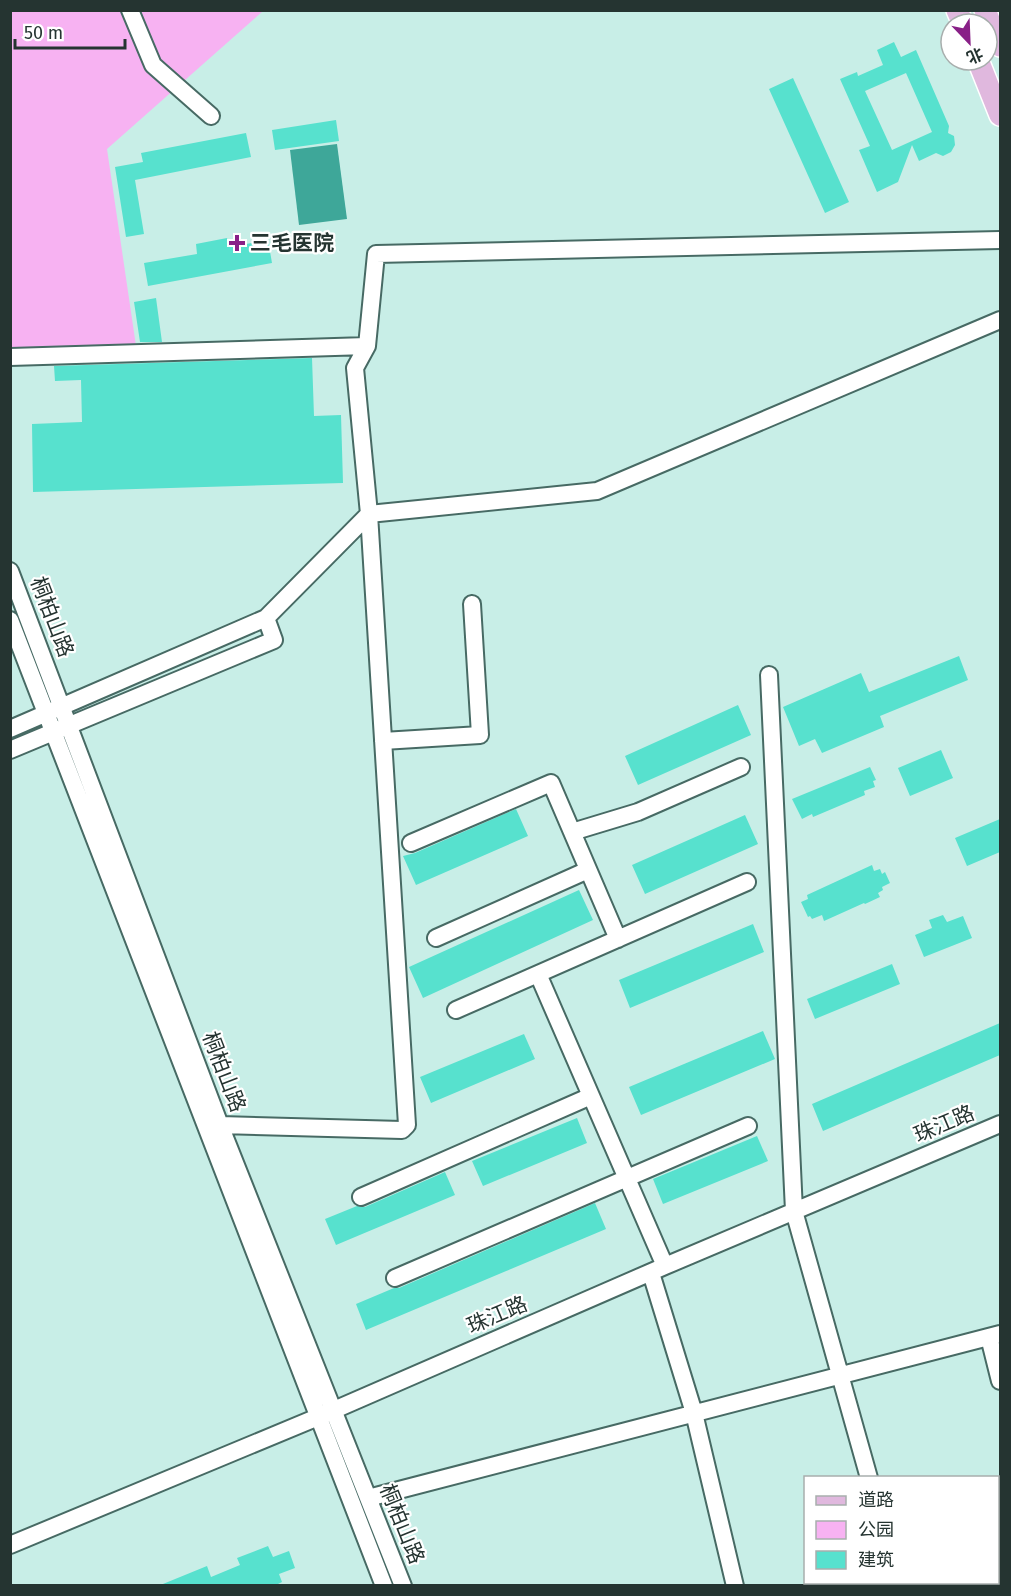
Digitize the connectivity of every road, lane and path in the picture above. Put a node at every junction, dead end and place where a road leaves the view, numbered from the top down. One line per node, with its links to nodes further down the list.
1 (130, 10): 6 (street)
2 (986, 10): 3 (main road)
3 (1000, 46)
4 (983, 72): 5 (main road)
5 (1000, 115)
6 (211, 116)
7 (1000, 240): 9 (street)
8 (1000, 320): 11 (street)
9 (368, 346): 10 (street); 11 (street)
10 (10, 357)
11 (369, 514): 14 (street); 21 (street)
12 (10, 571): 17 (street, 桐柏山路)
13 (472, 604): 21 (street)
14 (266, 618): 17 (street); 20 (street)
15 (10, 620): 18 (street, 桐柏山路)
16 (769, 675): 38 (street)
17 (62, 707): 18 (street); 20 (street, 桐柏山路)
18 (46, 714): 19 (street); 20 (street, 桐柏山路)
19 (10, 729)
20 (61, 729): 22 (street); 33 (street, 桐柏山路); 44 (street, 桐柏山路)
21 (383, 741): 33 (street)
22 (10, 750)
23 (741, 767): 24 (street)
24 (572, 832): 25 (street); 26 (street)
25 (411, 843)
26 (588, 870): 28 (street); 29 (street)
27 (747, 882): 29 (street)
28 (436, 938)
29 (618, 939): 30 (street)
30 (538, 974): 31 (street); 32 (street)
31 (456, 1010)
32 (591, 1096): 36 (street); 37 (street)
33 (220, 1125): 44 (street, 桐柏山路)
34 (1000, 1125): 38 (street, 珠江路)
35 (748, 1126): 36 (street)
36 (627, 1178): 39 (street); 40 (street)
37 (361, 1197)
38 (794, 1211): 39 (street, 珠江路); 42 (street)
39 (658, 1269): 44 (street, 珠江路); 45 (street)
40 (395, 1278)
41 (995, 1335): 42 (street); 43 (street)
42 (841, 1375): 45 (street); 46 (street)
43 (1000, 1381)
44 (325, 1413): 47 (street, 桐柏山路); 48 (street, 珠江路); 49 (street, 桐柏山路)
45 (694, 1413): 47 (street); 51 (street)
46 (868, 1476)
47 (368, 1498): 50 (street, 桐柏山路)
48 (10, 1545)
49 (384, 1586)
50 (403, 1586)
51 (735, 1586)

